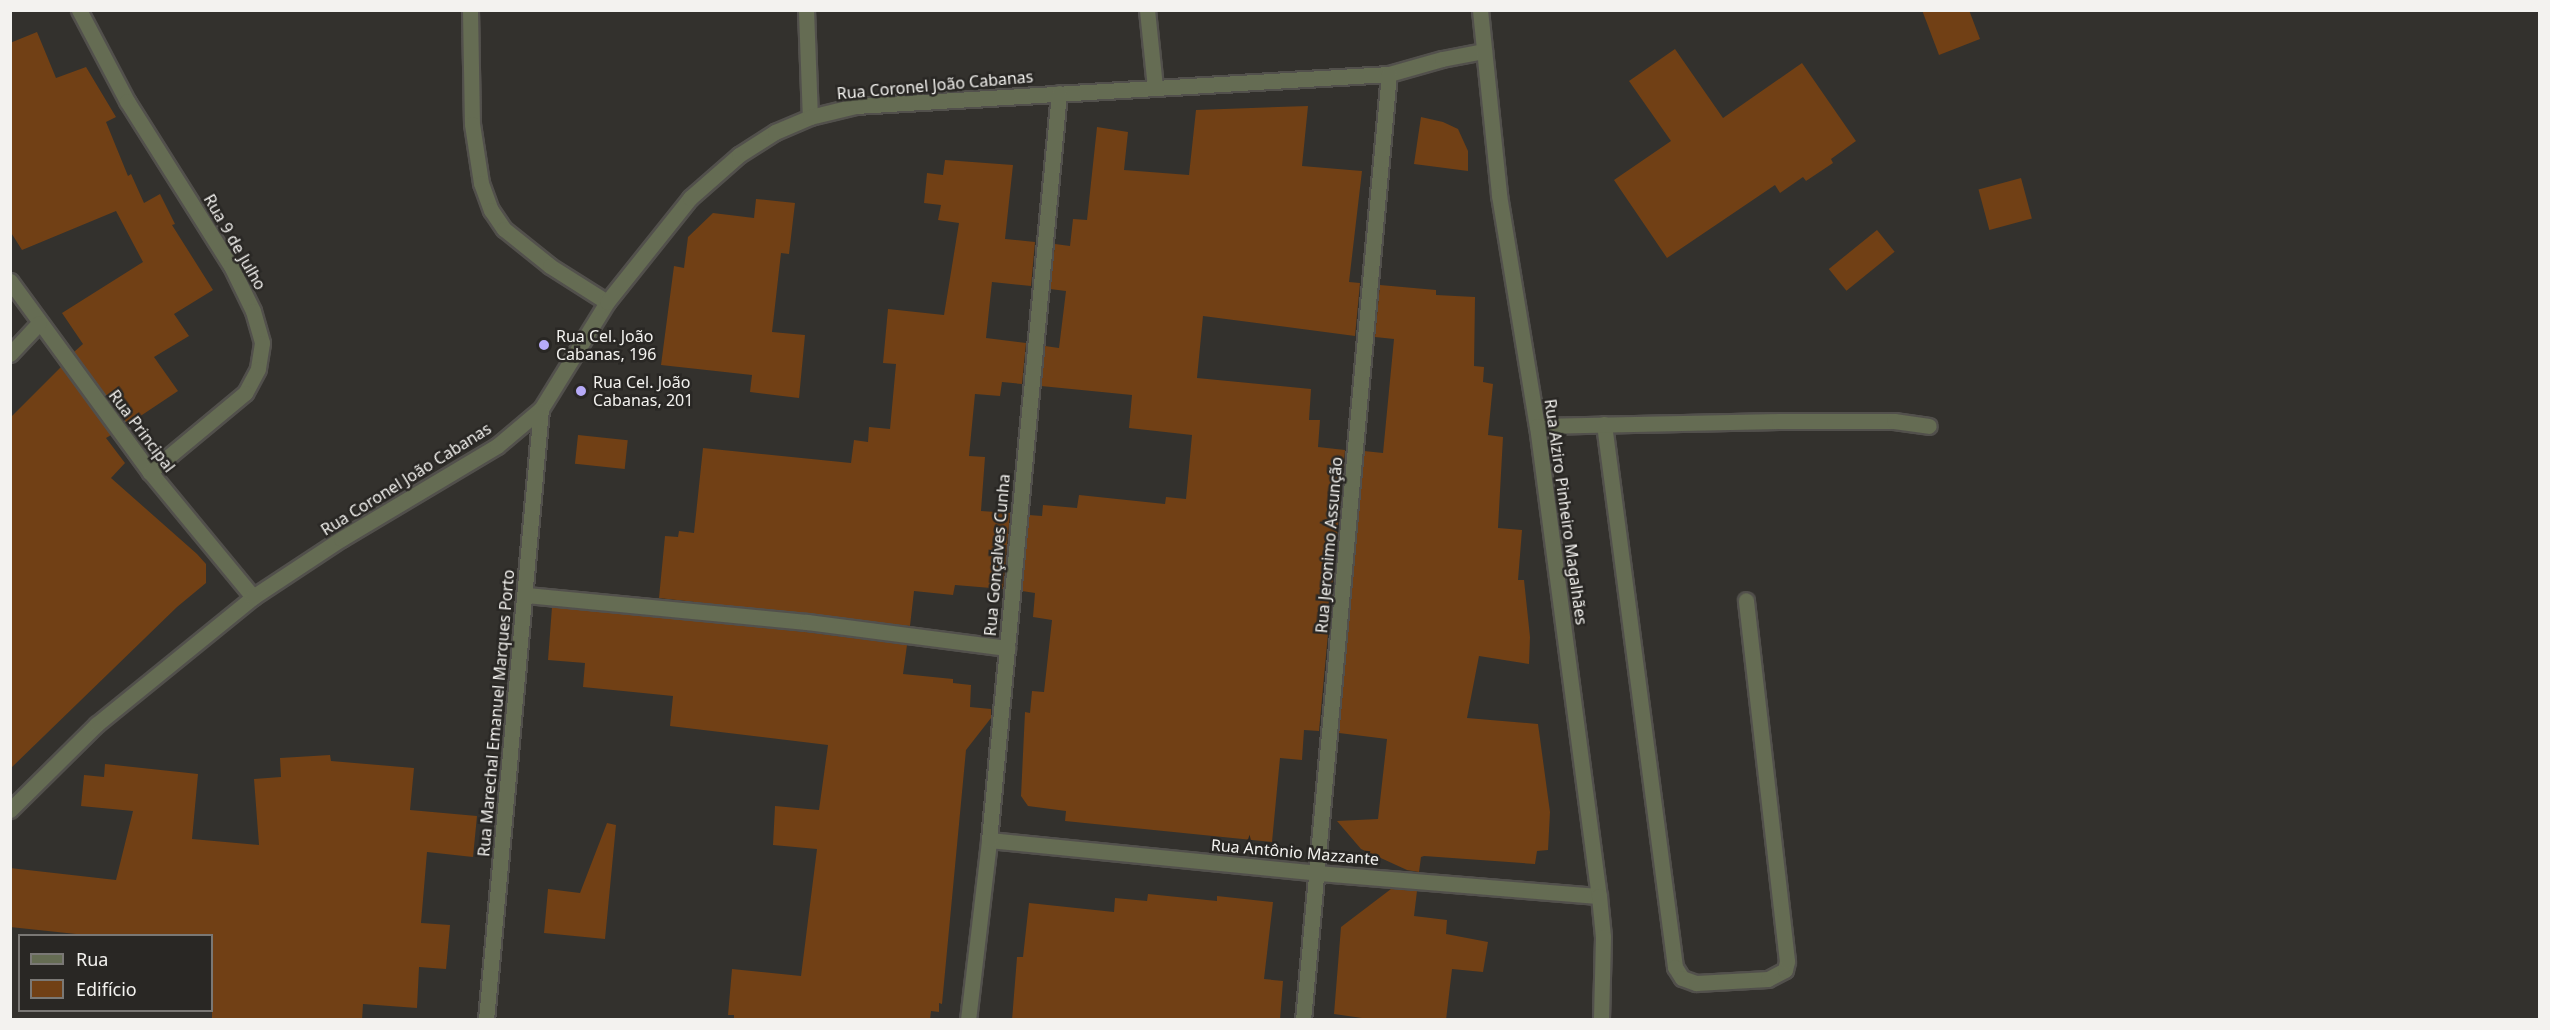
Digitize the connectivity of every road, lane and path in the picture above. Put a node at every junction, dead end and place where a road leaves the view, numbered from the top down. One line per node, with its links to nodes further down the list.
1 (79, 10): 19 (street, Rua 9 de Julho)
2 (470, 10): 12 (street)
3 (806, 10): 10 (street)
4 (1147, 10): 8 (street)
5 (1480, 10): 6 (street, Rua Alziro Pinheiro Magalhães)
6 (1484, 51): 7 (street, Rua Coronel João Cabanas); 17 (street, Rua Alziro Pinheiro Magalhães)
7 (1389, 74): 8 (street, Rua Coronel João Cabanas); 26 (street, Rua Jeronimo Assunção)
8 (1155, 87): 9 (street, Rua Coronel João Cabanas)
9 (1059, 93): 10 (street, Rua Coronel João Cabanas); 23 (street, Rua Gonçalves Cunha)
10 (810, 117): 12 (street, Rua Coronel João Cabanas)
11 (10, 281): 13 (street, Rua Principal)
12 (607, 302): 15 (street, Rua Coronel João Cabanas)
13 (39, 323): 14 (street); 19 (street, Rua Principal)
14 (10, 354)
15 (541, 410): 20 (street, Rua Marechal Emanuel Marques Porto); 21 (street, Rua Coronel João Cabanas)
16 (1604, 424): 17 (street); 18 (street); 22 (street)
17 (1537, 426): 27 (street, Rua Alziro Pinheiro Magalhães)
18 (1929, 426)
19 (150, 472): 21 (street, Rua Principal)
20 (526, 595): 23 (street); 28 (street, Rua Marechal Emanuel Marques Porto)
21 (253, 597): 24 (street, Rua Coronel João Cabanas)
22 (1746, 600)
23 (1007, 648): 25 (street, Rua Gonçalves Cunha)
24 (10, 810)
25 (989, 840): 26 (street, Rua Antônio Mazzante); 29 (street, Rua Gonçalves Cunha)
26 (1318, 873): 27 (street, Rua Antônio Mazzante); 30 (street, Rua Jeronimo Assunção)
27 (1599, 896): 31 (street, Rua Alziro Pinheiro Magalhães)
28 (486, 1020)
29 (968, 1020)
30 (1303, 1020)
31 (1601, 1020)

